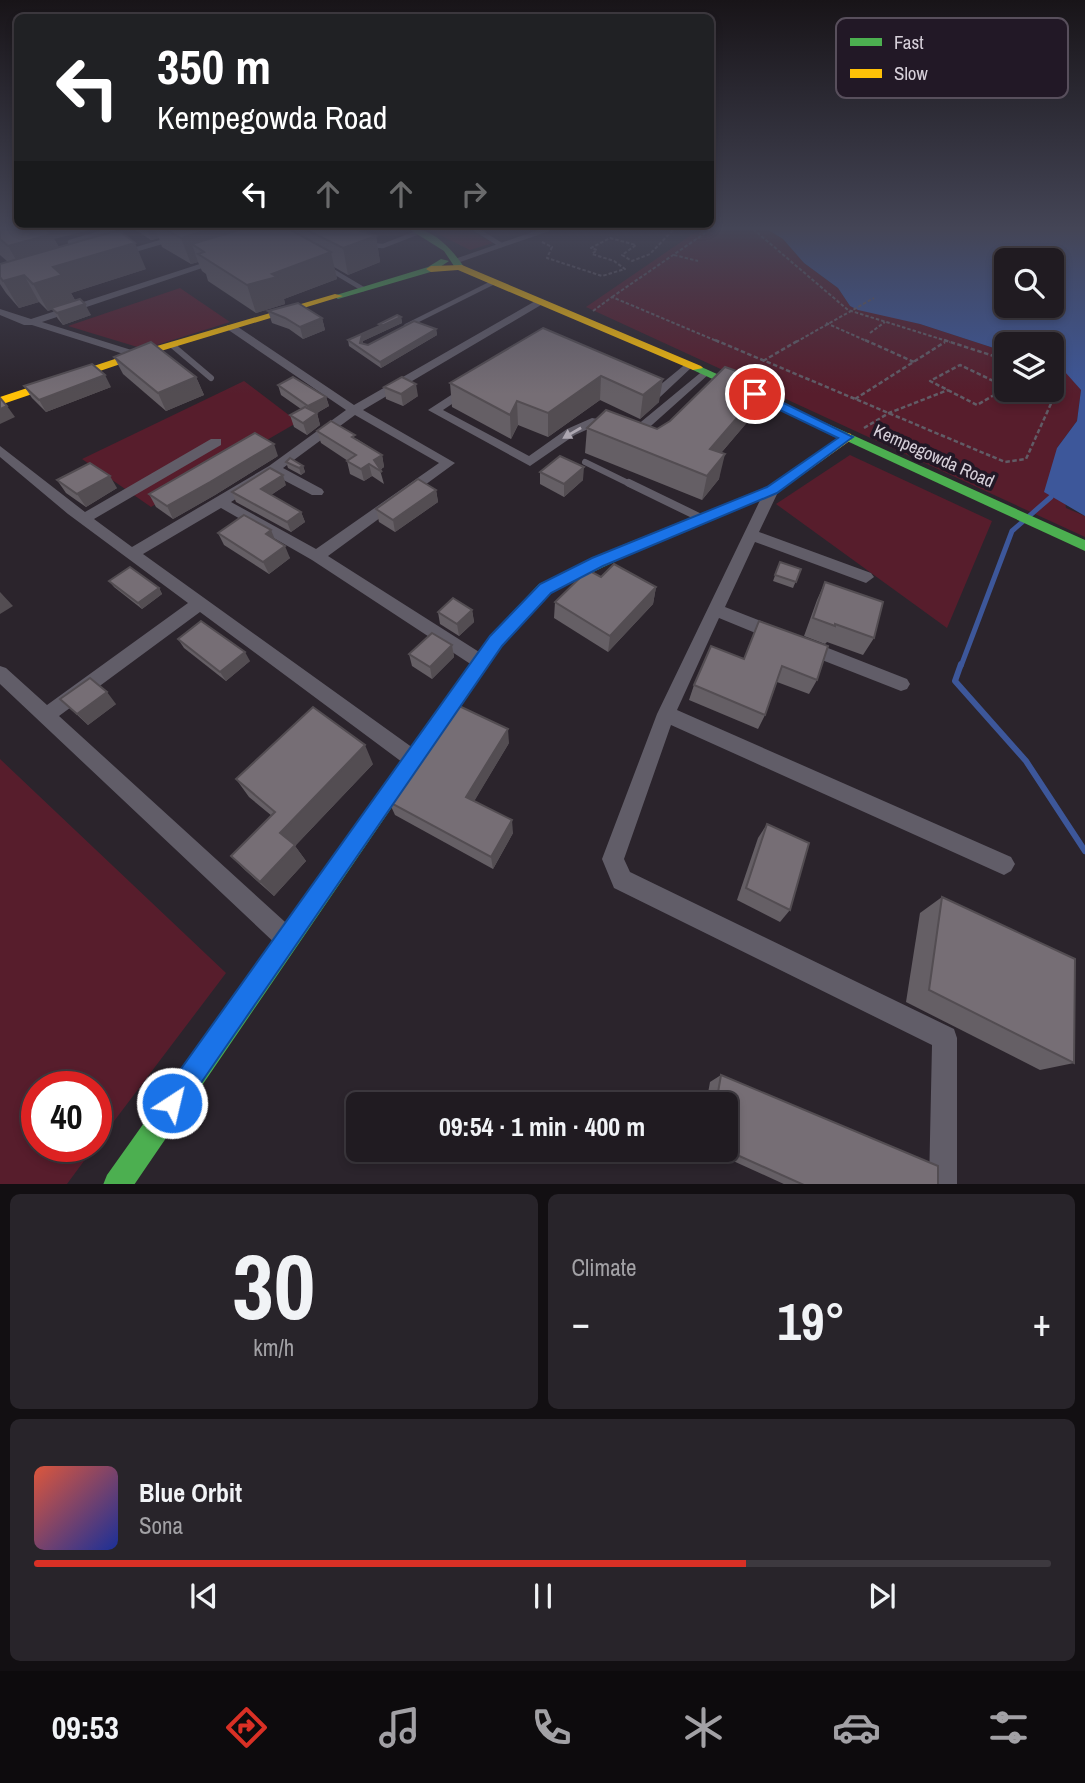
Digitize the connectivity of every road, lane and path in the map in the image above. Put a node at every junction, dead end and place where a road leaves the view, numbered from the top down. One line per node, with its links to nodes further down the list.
1 (147, 284): 16 (street)
2 (355, 284): 8 (lane)
3 (379, 284): 8 (street, Kempegowda Road)
4 (489, 284): 19 (lane)
5 (499, 284): 11 (street, Kempegowda Road)
6 (631, 284): 9 (path)
7 (818, 284): 12 (path)
8 (363, 289): 18 (street, Kempegowda Road)
9 (612, 297): 14 (path); 25 (path)
10 (874, 298): 12 (path)
11 (541, 303): 14 (street, Kempegowda Road); 40 (street)
12 (848, 310): 15 (path); 17 (path)
13 (0, 312): 16 (street)
14 (580, 319): 27 (street, Kempegowda Road)
15 (885, 322): 20 (path); 21 (path)
16 (28, 323): 23 (street)
17 (825, 323): 25 (path); 26 (path)
18 (231, 327): 22 (street, Kempegowda Road); 40 (street)
19 (401, 328)
20 (870, 333)
21 (945, 342): 24 (path); 26 (path)
22 (172, 345): 23 (street, Kempegowda Road); 29 (lane)
23 (137, 355): 37 (street, Kempegowda Road)
24 (994, 356)
25 (763, 361): 36 (path)
26 (914, 362): 36 (path)
27 (688, 365): 28 (street, Kempegowda Road); 34 (street)
28 (705, 372): 38 (street); 42 (street, Kempegowda Road)
29 (211, 378)
30 (484, 378): 38 (street, one-way to 30)
31 (994, 382): 33 (path)
32 (633, 385): 34 (street)
33 (948, 390): 35 (path); 41 (path)
34 (655, 395): 38 (street)
35 (994, 395)
36 (855, 399): 41 (path)
37 (0, 401)
38 (672, 402)
39 (1052, 402): 41 (path)
40 (354, 410): 46 (street); 55 (street)
41 (889, 414): 42 (path)
42 (847, 437): 47 (street); 53 (street, Kempegowda Road)
43 (216, 442): 50 (street)
44 (0, 450): 50 (street)
45 (585, 462): 51 (lane)
46 (274, 469): 48 (street); 49 (street)
47 (772, 490): 51 (street); 52 (street)
48 (317, 492)
49 (221, 502): 54 (street); 55 (street)
50 (84, 519): 54 (street)
51 (704, 519): 59 (street)
52 (751, 535): 56 (street); 58 (street)
53 (1085, 546)
54 (131, 554): 57 (street)
55 (317, 556): 59 (street)
56 (866, 577)
57 (200, 604): 63 (street); 64 (street)
58 (715, 610): 61 (street); 62 (street)
59 (481, 662): 64 (street)
60 (0, 673): 63 (street)
61 (901, 684)
62 (666, 713): 65 (street); 68 (street)
63 (46, 716): 66 (street)
64 (413, 759): 66 (street)
65 (1004, 864)
66 (287, 939): 67 (street)
67 (123, 1182)
68 (943, 1184)

